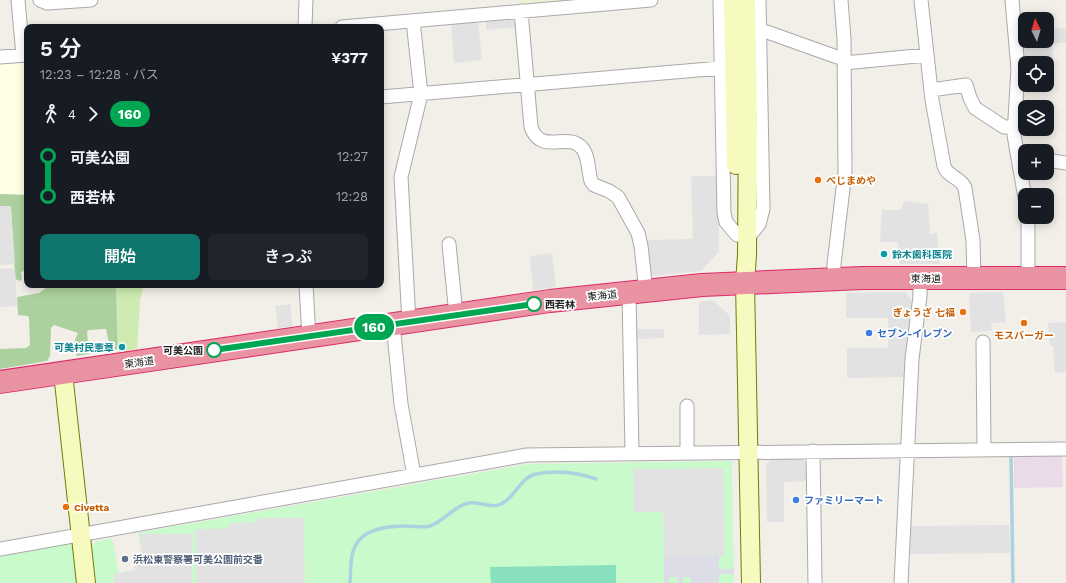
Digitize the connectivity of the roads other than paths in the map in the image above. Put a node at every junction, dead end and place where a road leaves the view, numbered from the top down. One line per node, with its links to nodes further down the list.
1 (18, 0): 18 (street)
2 (40, 0): 3 (street)
3 (91, 0)
4 (306, 0): 15 (street)
5 (651, 0): 13 (street)
6 (720, 0): 23 (street)
7 (733, 0): 23 (street)
8 (746, 0): 23 (street)
9 (759, 0): 17 (street)
10 (841, 0): 22 (street)
11 (921, 0): 20 (street)
12 (1012, 0): 28 (street)
13 (521, 11): 14 (street); 24 (street)
14 (413, 21): 16 (street); 26 (street)
15 (306, 24)
16 (378, 24)
17 (759, 32): 22 (street); 33 (street)
18 (24, 47)
19 (24, 55): 21 (street)
20 (927, 55): 22 (street); 25 (street)
21 (0, 57)
22 (844, 60): 35 (street)
23 (734, 63): 24 (street); 33 (street); 33 (street)
24 (527, 84): 26 (street); 42 (street)
25 (931, 90): 28 (street); 37 (street)
26 (420, 94): 27 (street); 44 (street)
27 (384, 97)
28 (1014, 127): 29 (street)
29 (1018, 144)
30 (1054, 161): 31 (street)
31 (1066, 164)
32 (1028, 224): 38 (street)
33 (742, 237): 40 (street)
34 (449, 244): 43 (street)
35 (834, 278): 36 (highway, 東海道); 40 (highway, 東海道)
36 (920, 278): 37 (highway, 東海道); 51 (street)
37 (974, 278): 38 (highway, 東海道)
38 (1028, 278): 39 (highway, 東海道)
39 (1066, 278)
40 (745, 283): 42 (highway, 東海道); 54 (street)
41 (306, 288): 45 (street)
42 (638, 292): 43 (highway, 東海道); 56 (street)
43 (456, 315): 44 (highway, 東海道)
44 (401, 323): 45 (highway, 東海道); 57 (street)
45 (308, 337): 47 (highway, 東海道)
46 (984, 342): 52 (street)
47 (63, 373): 48 (highway, 東海道); 58 (street)
48 (0, 382)
49 (687, 406): 55 (street)
50 (1066, 449): 52 (street)
51 (908, 450): 52 (street); 53 (street); 63 (street)
52 (984, 450)
53 (813, 451): 54 (street); 62 (street)
54 (748, 452): 55 (street); 61 (street)
55 (688, 453): 56 (street)
56 (632, 454): 57 (street)
57 (414, 475): 58 (street)
58 (81, 535): 59 (street); 60 (street)
59 (0, 549)
60 (86, 583)
61 (751, 583)
62 (815, 583)
63 (901, 583)

